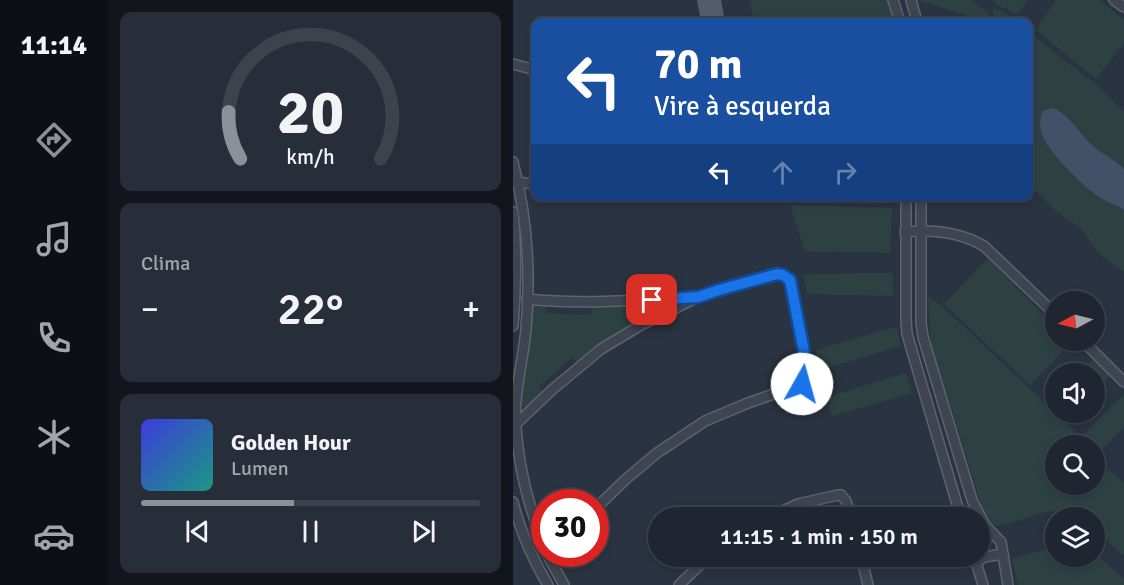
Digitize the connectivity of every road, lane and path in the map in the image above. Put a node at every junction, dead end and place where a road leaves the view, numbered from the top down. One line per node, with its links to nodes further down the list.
1 (893, 0): 5 (street)
2 (911, 0): 6 (street)
3 (1114, 0): 4 (street)
4 (1124, 8)
5 (899, 18)
6 (916, 18)
7 (513, 64): 8 (street)
8 (531, 69)
9 (513, 162): 10 (street)
10 (515, 182): 11 (street); 18 (street)
11 (531, 184)
12 (906, 201): 16 (street)
13 (921, 201): 15 (street)
14 (513, 212): 20 (street)
15 (921, 230): 16 (street); 19 (street); 32 (street)
16 (905, 232): 30 (street)
17 (698, 297): 18 (street); 24 (street); 25 (street)
18 (527, 299): 22 (street)
19 (1045, 304)
20 (513, 326)
21 (1093, 351): 23 (street)
22 (517, 357): 24 (street)
23 (1124, 382)
24 (516, 423): 26 (street)
25 (609, 495)
26 (527, 498): 27 (street); 31 (street)
27 (514, 504): 38 (street)
28 (791, 507): 29 (street)
29 (848, 507)
30 (958, 507)
31 (531, 512)
32 (1003, 554): 33 (street); 43 (street)
33 (990, 555)
34 (557, 567): 39 (street)
35 (698, 567): 40 (street)
36 (864, 567): 41 (street)
37 (977, 567): 42 (street)
38 (548, 585)
39 (564, 585)
40 (679, 585)
41 (868, 585)
42 (983, 585)
43 (1008, 585)

